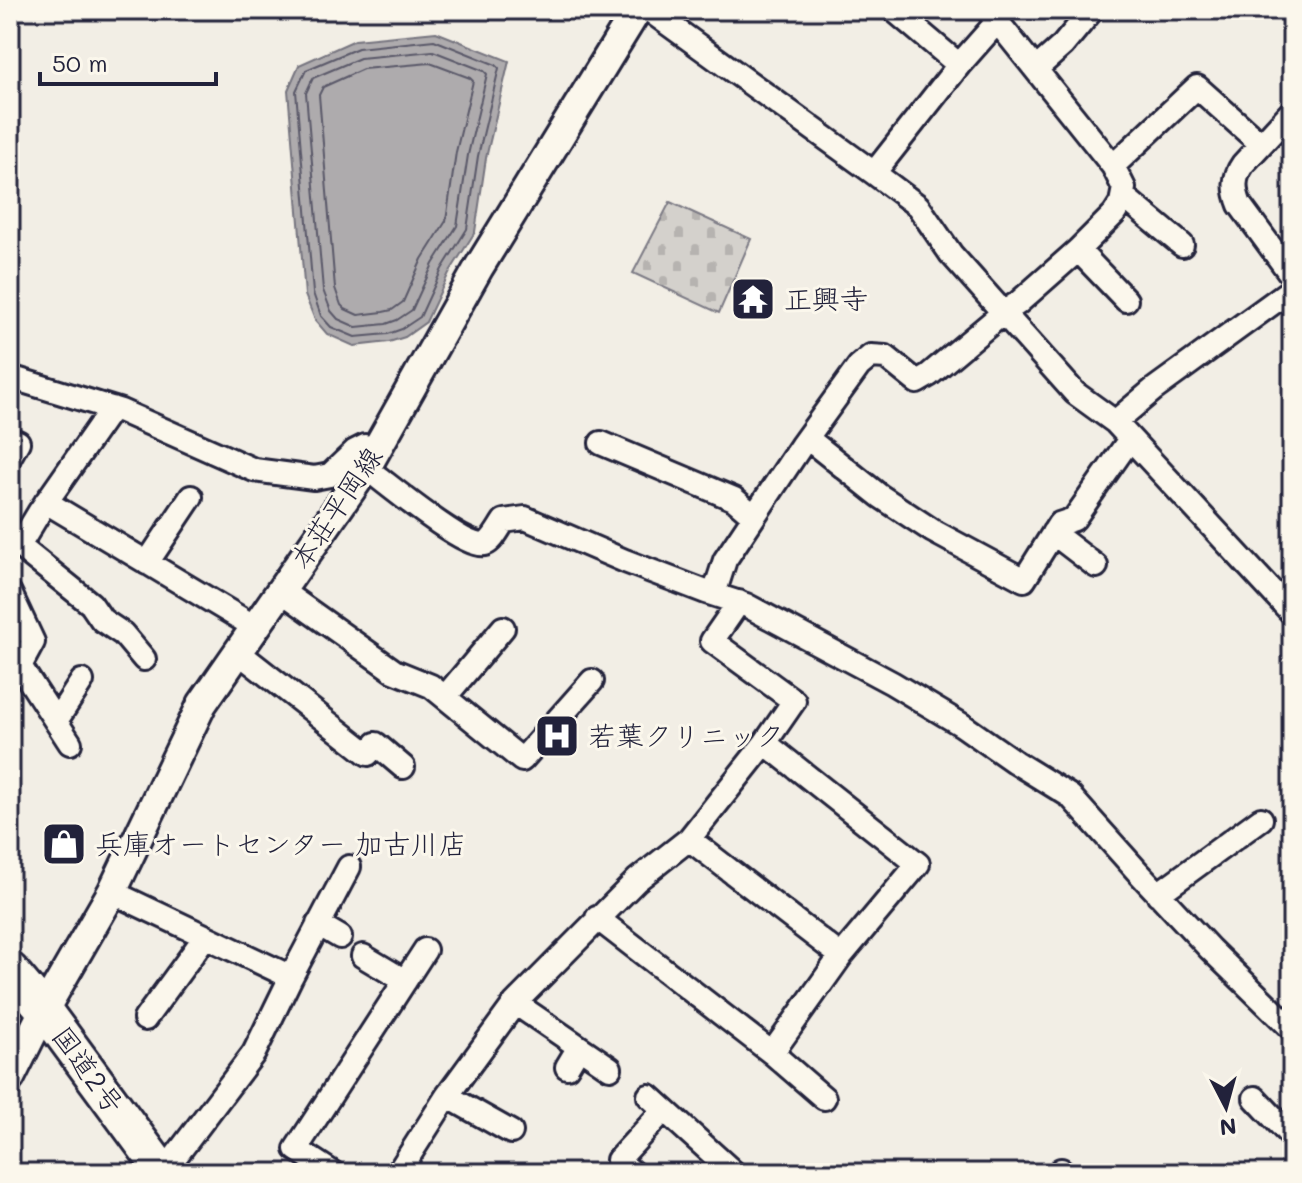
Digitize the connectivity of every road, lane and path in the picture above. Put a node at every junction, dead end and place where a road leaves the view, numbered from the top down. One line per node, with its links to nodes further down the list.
1 (637, 10): 26 (main road, 本荘平岡線)
2 (649, 10): 11 (street)
3 (894, 10): 6 (street)
4 (1092, 10): 7 (street)
5 (993, 16): 6 (street); 7 (street)
6 (959, 65): 11 (street)
7 (1036, 69): 10 (street)
8 (1290, 119): 9 (street)
9 (1261, 144): 10 (street); 15 (street)
10 (1113, 166): 12 (street)
11 (874, 173): 18 (street)
12 (1123, 196): 13 (street); 14 (street)
13 (1182, 245)
14 (1078, 250): 17 (street); 18 (street)
15 (1292, 276)
16 (1292, 289): 21 (street)
17 (1126, 300)
18 (1003, 313): 21 (street); 22 (street)
19 (10, 377): 20 (street)
20 (112, 408): 26 (street); 28 (street)
21 (1122, 430): 30 (street); 37 (street)
22 (807, 438): 29 (street); 30 (street)
23 (10, 439): 25 (street)
24 (601, 443): 29 (street)
25 (10, 456)
26 (371, 459): 33 (main road, 本荘平岡線); 35 (street)
27 (191, 497): 31 (street)
28 (46, 502): 31 (street); 41 (street)
29 (754, 516): 35 (street)
30 (1053, 533): 32 (street)
31 (147, 563): 38 (street)
32 (1096, 566)
33 (280, 590): 38 (main road, 本荘平岡線); 45 (street)
34 (10, 593): 42 (street)
35 (714, 594): 36 (street)
36 (739, 602): 48 (street); 54 (street)
37 (1292, 613)
38 (255, 627): 40 (main road, 本荘平岡線)
39 (503, 628): 45 (street)
40 (238, 652): 49 (street); 53 (main road, 本荘平岡線)
41 (144, 659)
42 (15, 670): 46 (street)
43 (82, 681): 46 (street)
44 (592, 681): 45 (street)
45 (445, 697)
46 (56, 721): 47 (street)
47 (70, 743)
48 (765, 743): 51 (street); 61 (street)
49 (403, 767)
50 (1261, 819): 54 (street)
51 (689, 839): 55 (street); 61 (street)
52 (349, 867): 56 (street)
53 (112, 892): 57 (street); 66 (main road, 本荘平岡線)
54 (1158, 894): 68 (street)
55 (597, 918): 65 (street); 70 (street)
56 (318, 924): 58 (street); 63 (street)
57 (205, 937): 63 (street); 67 (street)
58 (340, 937)
59 (425, 950): 64 (street)
60 (363, 956): 64 (street)
61 (841, 956): 70 (street)
62 (10, 970): 66 (highway, 国道2号)
63 (291, 977): 79 (street)
64 (405, 981): 80 (street)
65 (515, 1003): 69 (street); 74 (street)
66 (44, 1010): 73 (main road, 本荘平岡線); 79 (highway, 国道2号)
67 (145, 1019)
68 (1292, 1029)
69 (579, 1047): 71 (street); 72 (street)
70 (772, 1053): 75 (street)
71 (567, 1067)
72 (610, 1068)
73 (10, 1078)
74 (447, 1096): 77 (street); 81 (street)
75 (824, 1098)
76 (1255, 1098): 78 (street)
77 (511, 1132)
78 (1292, 1137)
79 (164, 1173)
80 (333, 1173)
81 (398, 1173)
82 (633, 1173): 83 (street)
83 (734, 1173)

